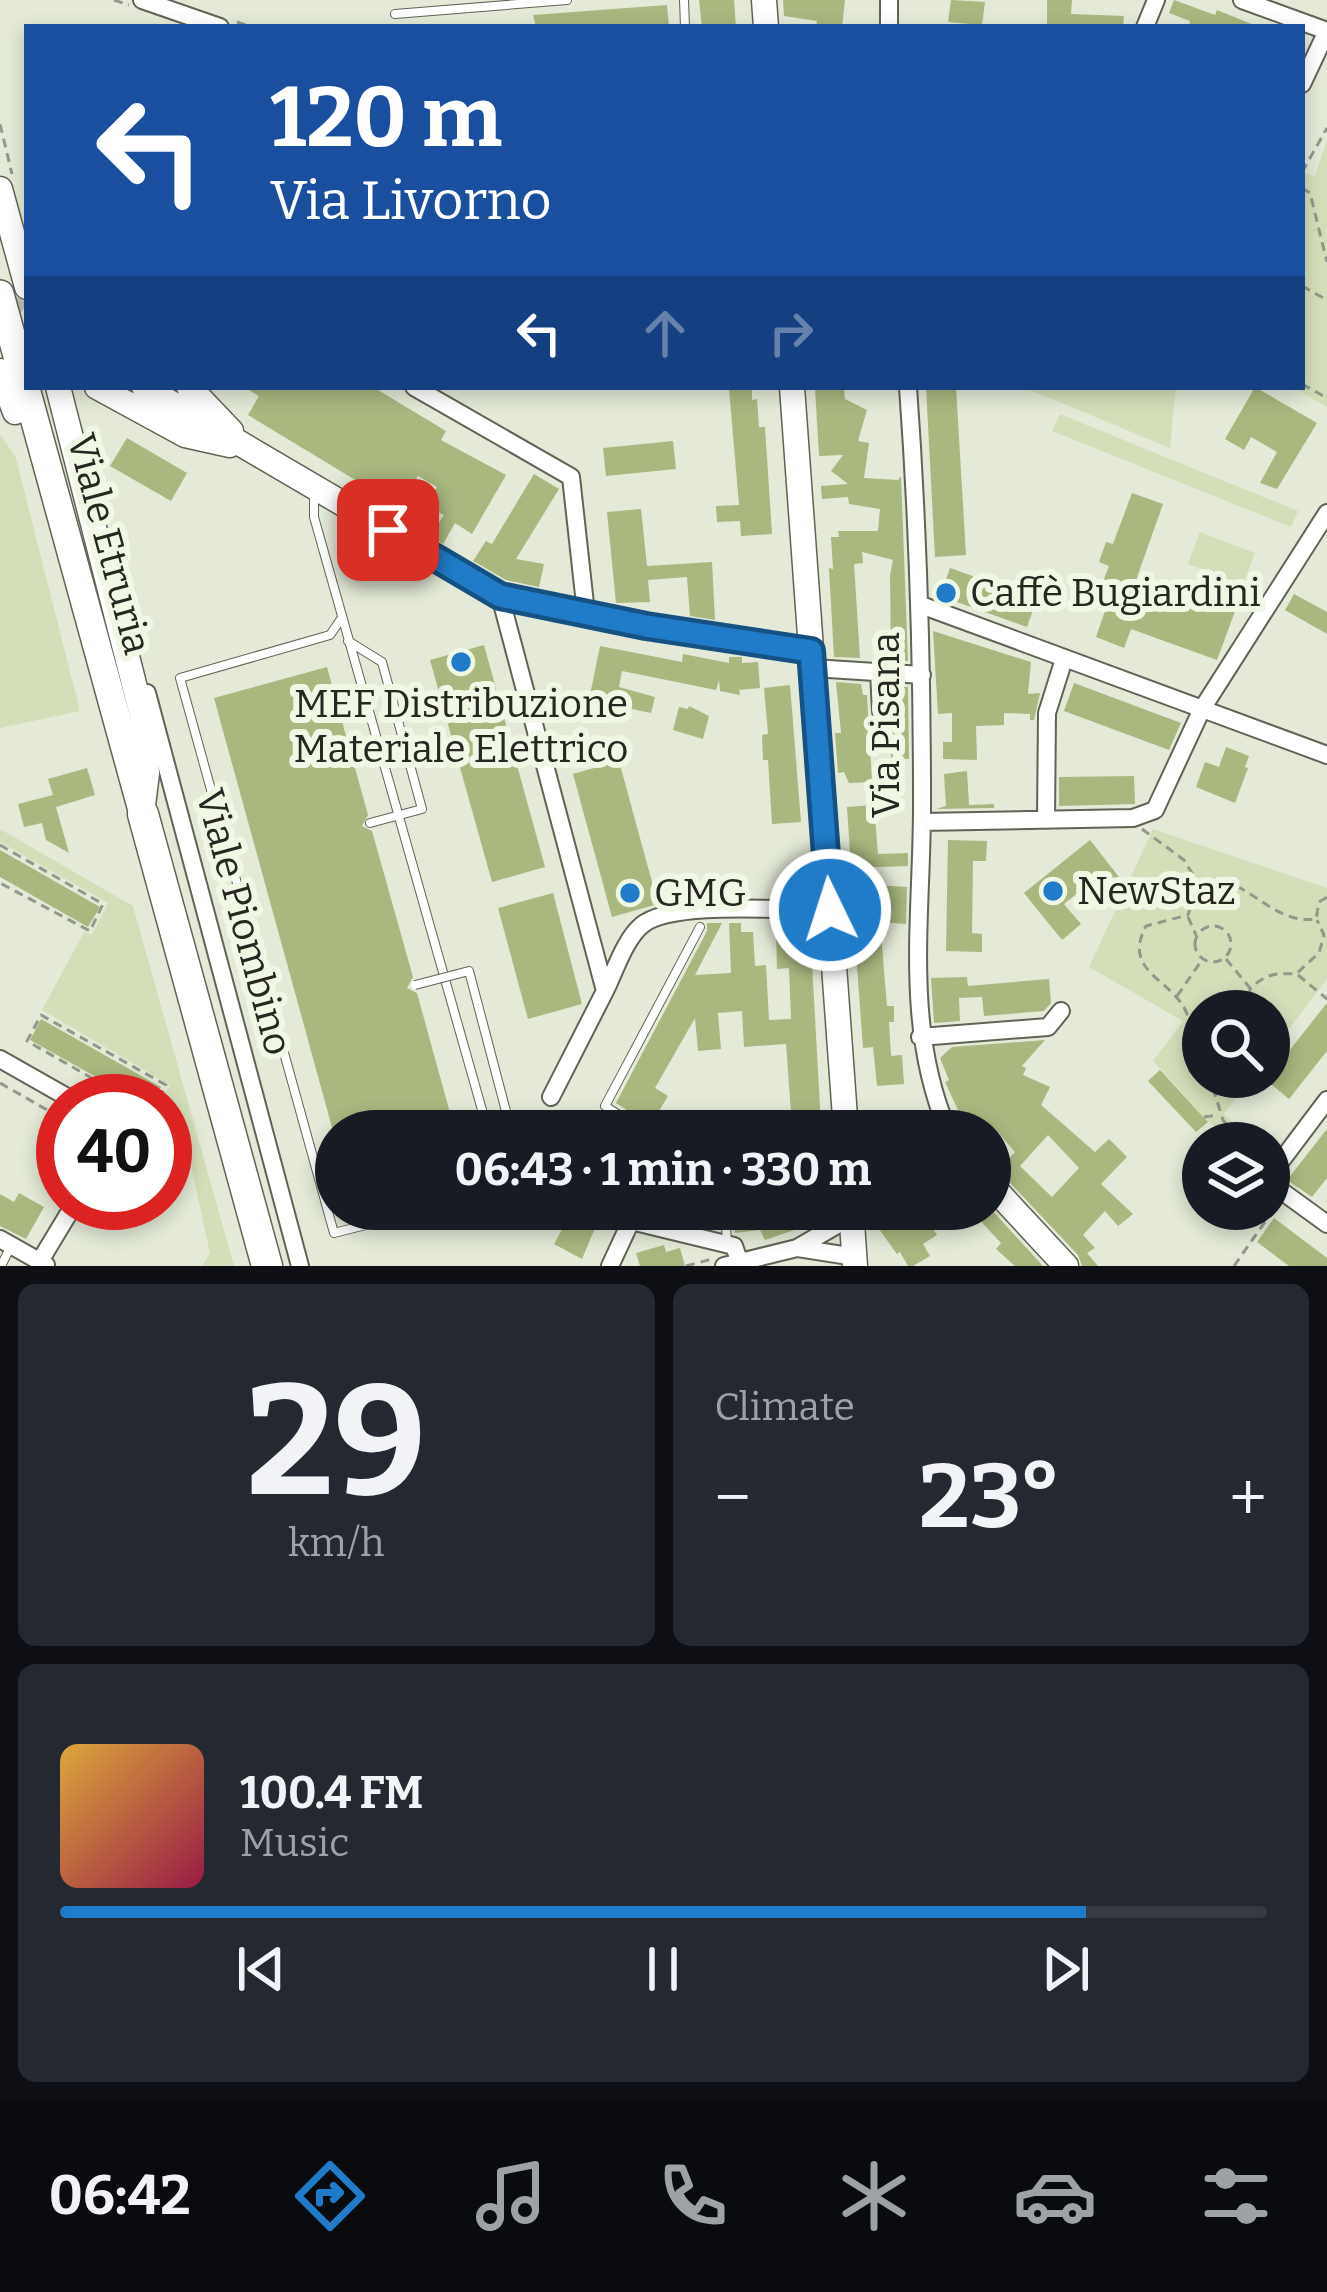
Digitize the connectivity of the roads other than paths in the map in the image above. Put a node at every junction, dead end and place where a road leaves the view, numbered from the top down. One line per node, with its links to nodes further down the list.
1 (142, 0): 5 (street)
2 (567, 0): 4 (lane)
3 (1242, 0): 6 (street)
4 (395, 14)
5 (211, 24)
6 (1327, 31): 7 (street)
7 (1305, 78)
8 (0, 189): 9 (street)
9 (24, 271)
10 (0, 294): 13 (main road, Viale Etruria)
11 (0, 358): 22 (main road, Viale Etruria)
12 (0, 371): 22 (street)
13 (24, 387)
14 (25, 390): 39 (main road, Viale Etruria)
15 (65, 390): 27 (street, Viale Piombino)
16 (102, 390): 23 (street)
17 (149, 390): 23 (street)
18 (192, 390): 23 (street)
19 (419, 390): 29 (street)
20 (792, 390): 32 (street)
21 (908, 390): 28 (street, Via Pisana)
22 (15, 412): 39 (main road, Viale Etruria)
23 (244, 447): 24 (street)
24 (314, 487): 26 (street); 30 (lane)
25 (1327, 513): 36 (street)
26 (500, 596): 29 (street); 46 (street)
27 (114, 598): 39 (street, Viale Piombino); 77 (street, Viale Piombino)
28 (921, 605): 33 (street); 35 (street, Via Pisana)
29 (586, 614): 32 (street)
30 (341, 619): 31 (lane); 59 (lane)
31 (348, 641): 42 (lane); 53 (lane)
32 (812, 659): 34 (street); 43 (street)
33 (1064, 659): 36 (street); 40 (street)
34 (879, 671): 35 (street); 37 (street)
35 (922, 675): 41 (street, Via Pisana)
36 (1202, 709): 38 (street); 40 (street)
37 (881, 712)
38 (1327, 755)
39 (134, 816): 62 (highway)
40 (1046, 820): 41 (street)
41 (922, 822): 48 (street, Via Pisana)
42 (370, 823)
43 (830, 910): 46 (street); 56 (street)
44 (700, 927): 55 (lane)
45 (415, 985): 54 (lane, bridge)
46 (605, 991): 51 (street)
47 (1061, 1011): 48 (street)
48 (920, 1036): 57 (street, Via Pisana)
49 (0, 1059): 50 (street)
50 (36, 1079)
51 (550, 1096)
52 (1327, 1100): 58 (street)
53 (482, 1110)
54 (506, 1110)
55 (611, 1110)
56 (844, 1110)
57 (939, 1110)
58 (1290, 1150)
59 (315, 1165)
60 (1290, 1198): 63 (street)
61 (1011, 1207): 79 (street)
62 (245, 1223): 75 (highway); 76 (highway)
63 (1327, 1224)
64 (61, 1230): 73 (street)
65 (627, 1230): 78 (street)
66 (668, 1230): 70 (street)
67 (834, 1230): 71 (street)
68 (861, 1230): 72 (street)
69 (6, 1242): 73 (street); 74 (lane)
70 (729, 1257): 71 (street)
71 (789, 1258): 72 (street)
72 (855, 1262)
73 (44, 1264)
74 (1, 1266)
75 (248, 1266)
76 (266, 1266)
77 (300, 1266)
78 (610, 1266)
79 (1066, 1266)

